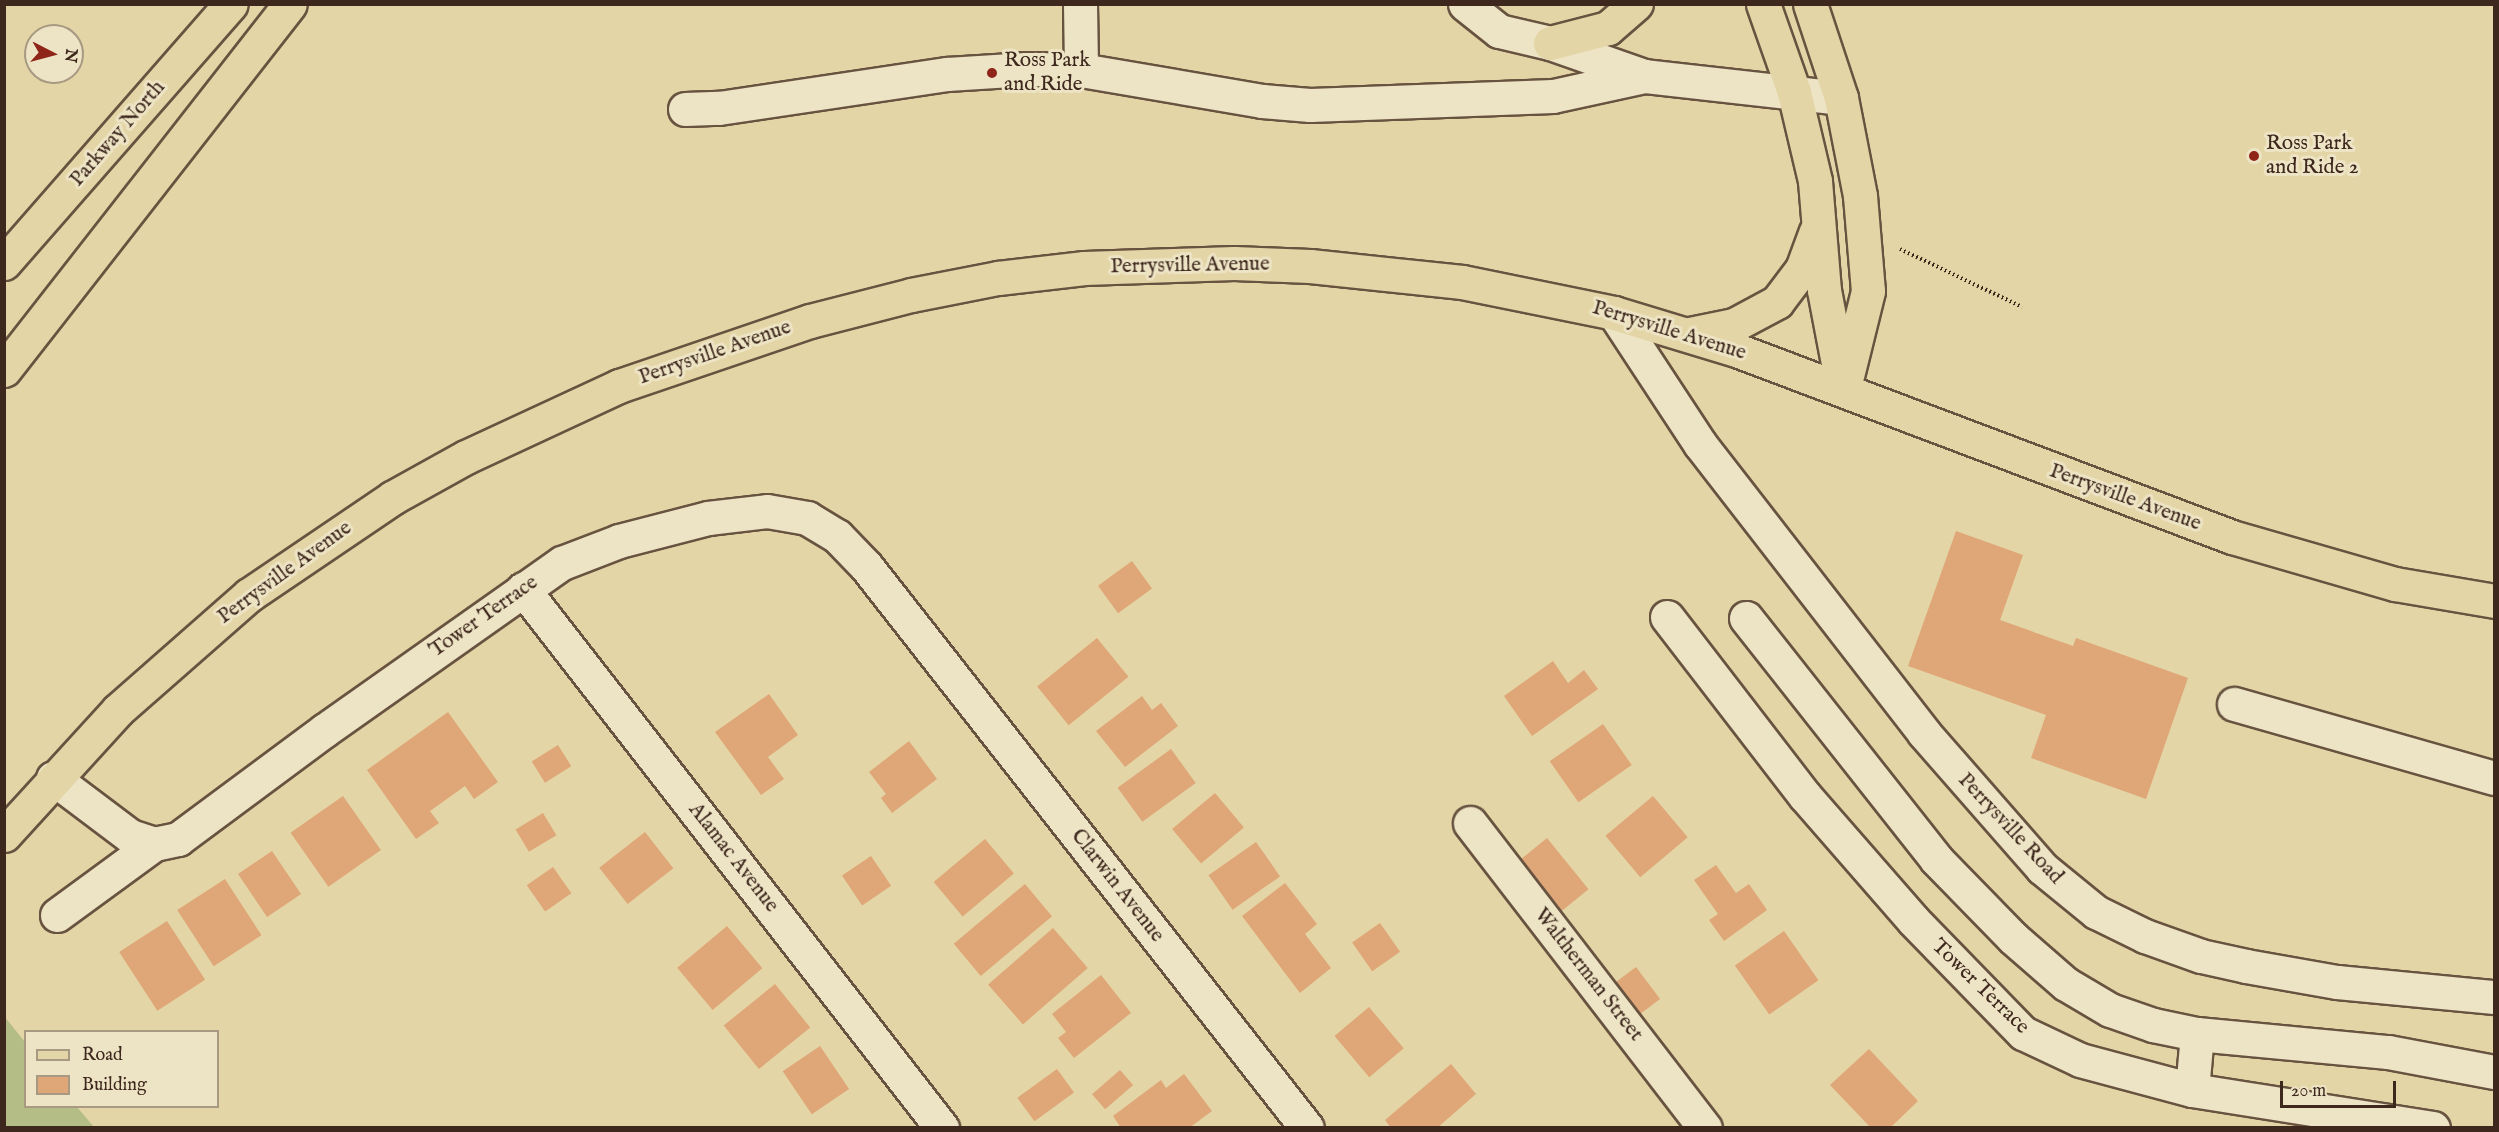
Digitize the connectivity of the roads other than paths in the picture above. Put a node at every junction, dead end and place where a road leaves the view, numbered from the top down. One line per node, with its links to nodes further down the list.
1 (231, 4): 15 (main road, Parkway North)
2 (290, 4): 18 (main road)
3 (1080, 4): 9 (street)
4 (1465, 4): 8 (street)
5 (1636, 4): 8 (main road)
6 (1763, 4): 11 (main road)
7 (1810, 4): 12 (main road)
8 (1550, 43): 10 (street)
9 (1081, 70): 10 (street); 13 (street)
10 (1644, 76): 11 (street)
11 (1794, 92): 12 (street); 14 (main road)
12 (1841, 98): 19 (main road)
13 (685, 109)
14 (1820, 218): 17 (main road); 19 (main road)
15 (4, 263)
16 (1614, 313): 17 (main road, Perrysville Avenue); 26 (main road, Perrysville Avenue); 32 (street, Perrysville Road)
17 (1688, 334): 19 (main road, Perrysville Avenue)
18 (4, 370)
19 (1843, 390): 21 (main road, Perrysville Avenue)
20 (523, 589): 24 (street, Tower Terrace); 30 (street, Tower Terrace); 36 (street, Alamac Avenue)
21 (2494, 602)
22 (1667, 617): 35 (street, Tower Terrace)
23 (1746, 618): 33 (street)
24 (927, 645): 37 (street, Clarwin Avenue)
25 (2234, 704): 27 (street)
26 (53, 778): 29 (main road, Perrysville Avenue); 30 (street)
27 (2494, 778)
28 (1470, 823): 38 (street, Waltherman Street)
29 (4, 835)
30 (154, 844): 31 (street)
31 (57, 915)
32 (2494, 997)
33 (2198, 1034): 34 (street); 35 (street)
34 (2494, 1072)
35 (2192, 1090): 39 (street, Tower Terrace)
36 (942, 1128)
37 (1306, 1128)
38 (1705, 1128)
39 (2433, 1128)

